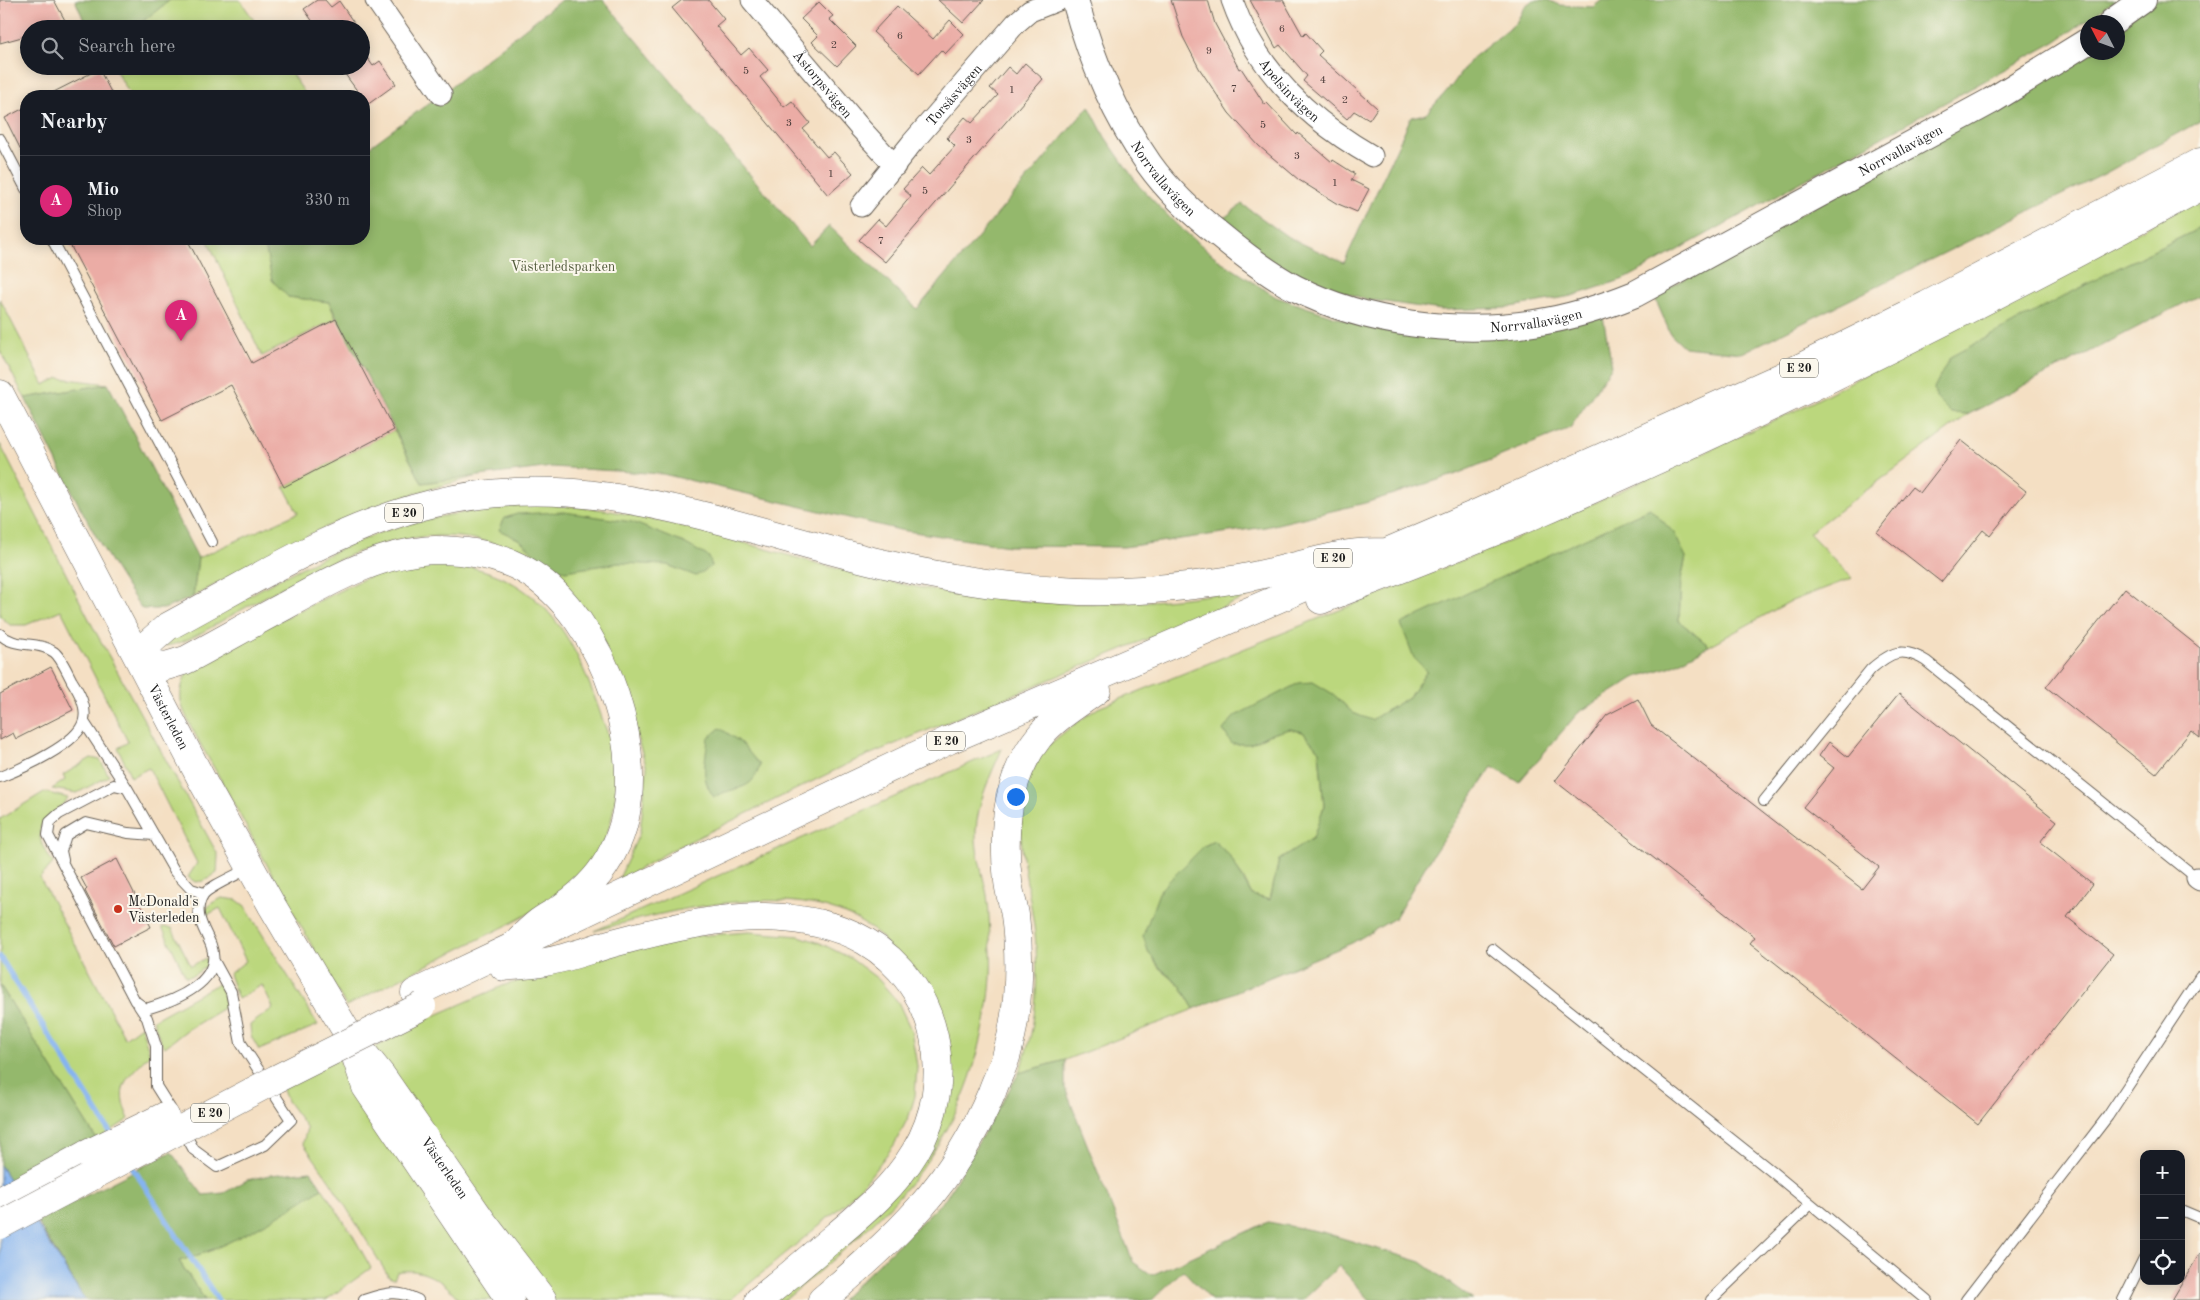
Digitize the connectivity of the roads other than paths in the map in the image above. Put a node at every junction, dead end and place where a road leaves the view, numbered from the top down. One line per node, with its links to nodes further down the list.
1 (376, 0): 9 (street)
2 (752, 0): 13 (street, Åstorpsvägen)
3 (1058, 0): 13 (street, Torsåsvägen)
4 (1075, 0): 8 (street, Norrvallavägen)
5 (1232, 0): 11 (street, Apelsinvägen)
6 (2143, 0): 7 (street)
7 (2122, 15)
8 (2080, 46)
9 (441, 94)
10 (0, 139): 14 (lane)
11 (1372, 156)
12 (2200, 162): 20 (main road, E 20)
13 (895, 166): 16 (street, Torsåsvägen)
14 (20, 177)
15 (2200, 187): 23 (main road, E 20)
16 (861, 206)
17 (55, 245): 19 (lane)
18 (0, 394): 22 (main road, Västerleden)
19 (212, 542)
20 (1388, 552): 22 (main road, E 20); 34 (main road, E 20)
21 (0, 634): 24 (lane)
22 (142, 663): 29 (main road, Västerleden); 34 (main road, E 20)
23 (1097, 690): 34 (main road, E 20); 51 (main road, E 20)
24 (84, 722): 25 (lane); 26 (lane)
25 (0, 777)
26 (127, 788): 28 (lane); 30 (lane)
27 (1764, 801): 31 (lane)
28 (154, 835): 30 (lane); 32 (lane)
29 (251, 868): 32 (lane); 39 (main road, Västerleden)
30 (65, 870): 38 (lane)
31 (2198, 879)
32 (204, 893): 35 (lane)
33 (1492, 948): 41 (lane)
34 (508, 957): 37 (main road, E 20); 50 (main road, E 20)
35 (214, 961): 38 (lane); 38 (lane)
36 (2200, 977): 54 (lane)
37 (419, 999): 40 (main road, E 20, bridge); 44 (main road, E 20, bridge)
38 (135, 1001)
39 (348, 1034): 48 (main road, Västerleden); 49 (main road, Västerleden)
40 (0, 1201)
41 (1811, 1204): 52 (lane); 53 (lane)
42 (2185, 1212): 43 (lane)
43 (2200, 1218)
44 (0, 1226)
45 (2140, 1266): 55 (lane)
46 (364, 1300): 47 (lane)
47 (418, 1300)
48 (510, 1300)
49 (543, 1300)
50 (759, 1300)
51 (822, 1300)
52 (1711, 1300)
53 (1927, 1300)
54 (1966, 1300)
55 (2124, 1300)

